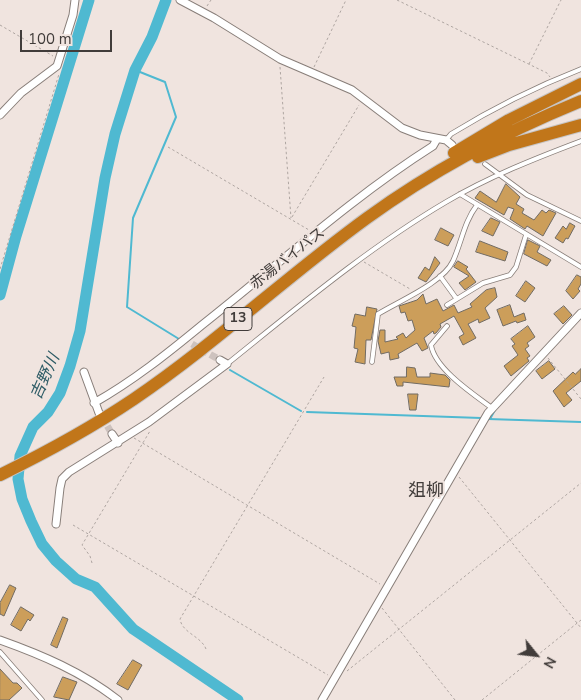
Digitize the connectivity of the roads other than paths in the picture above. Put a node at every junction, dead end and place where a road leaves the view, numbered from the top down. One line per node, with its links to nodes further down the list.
1 (75, 0): 6 (street)
2 (180, 0): 8 (street)
3 (581, 69): 10 (lane)
4 (581, 84): 13 (highway, 13)
5 (581, 101): 13 (highway, 赤湯バイパス / 13)
6 (0, 115)
7 (581, 125): 13 (highway, 13)
8 (437, 139): 10 (street); 27 (street)
9 (581, 141): 12 (lane)
10 (449, 143)
11 (485, 164): 12 (lane)
12 (500, 174): 14 (lane); 16 (lane)
13 (410, 189): 32 (highway, 赤湯バイパス / 13)
14 (460, 194): 15 (lane); 24 (lane)
15 (477, 204): 17 (lane); 19 (lane)
16 (581, 221)
17 (526, 234): 18 (lane); 20 (lane)
18 (581, 267)
19 (440, 276): 20 (lane); 25 (lane)
20 (456, 298): 21 (lane)
21 (447, 305)
22 (581, 313): 28 (street)
23 (447, 326): 28 (lane)
24 (224, 362): 31 (street)
25 (372, 362)
26 (84, 372): 27 (street)
27 (94, 403): 29 (street)
28 (490, 410): 38 (street)
29 (99, 413)
30 (112, 434): 31 (street)
31 (118, 443): 33 (street)
32 (0, 475)
33 (56, 524)
34 (0, 640): 37 (street)
35 (0, 652): 36 (lane)
36 (42, 700)
37 (118, 700)
38 (322, 700)

